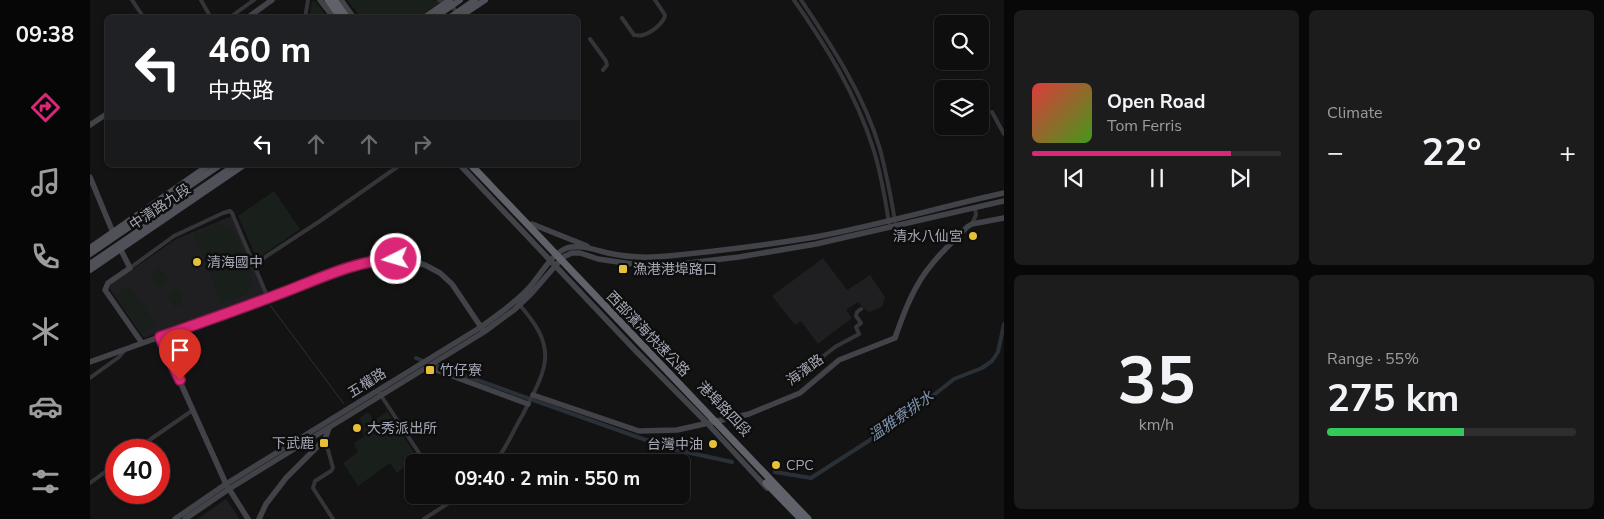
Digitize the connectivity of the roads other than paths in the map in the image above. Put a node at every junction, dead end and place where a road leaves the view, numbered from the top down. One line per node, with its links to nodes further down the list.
1 (132, 0): 17 (street)
2 (201, 0): 18 (street)
3 (254, 0): 19 (street)
4 (272, 0): 20 (street)
5 (308, 0): 21 (street)
6 (320, 0): 22 (street)
7 (328, 0): 23 (highway)
8 (334, 0): 24 (highway)
9 (341, 0): 25 (street)
10 (460, 0): 16 (main road)
11 (475, 0): 29 (main road)
12 (485, 0): 30 (main road)
13 (655, 0): 31 (street)
14 (794, 0): 33 (street)
15 (801, 0): 32 (street)
16 (446, 2): 26 (main road); 27 (main road); 28 (street)
17 (142, 15)
18 (209, 15)
19 (233, 15)
20 (251, 15)
21 (306, 15)
22 (332, 15)
23 (339, 15)
24 (345, 15)
25 (352, 15)
26 (428, 15)
27 (436, 15)
28 (457, 15)
29 (459, 15)
30 (460, 15)
31 (622, 18)
32 (821, 30): 33 (street); 38 (street)
33 (817, 33): 39 (street)
34 (590, 39): 35 (street)
35 (603, 70)
36 (992, 112): 41 (street)
37 (105, 115): 42 (street)
38 (867, 116): 39 (street); 59 (street)
39 (862, 119): 59 (street)
40 (1004, 122): 41 (street)
41 (999, 124): 43 (street)
42 (90, 125)
43 (1004, 134)
44 (205, 167): 62 (main road, 中清路九段)
45 (217, 167): 62 (main road, 中清路九段)
46 (232, 167): 63 (main road, 中清路九段)
47 (241, 167): 63 (main road, 中清路九段)
48 (397, 167): 70 (street)
49 (462, 167): 68 (street, 港埠路四段)
50 (467, 167): 108 (highway, 西部濱海快速公路, bridge)
51 (475, 167): 60 (street, 港埠路四段)
52 (475, 167): 109 (highway, 西部濱海快速公路, bridge)
53 (90, 177): 62 (street)
54 (1004, 193): 55 (street)
55 (973, 200): 57 (street); 59 (street)
56 (1004, 201): 57 (street)
57 (975, 208): 59 (street); 61 (street)
58 (1004, 218): 61 (street)
59 (892, 223): 65 (street); 67 (street)
60 (532, 224): 65 (street); 67 (street, 港埠路四段)
61 (972, 224): 90 (street, 海濱路)
62 (114, 234): 63 (street); 64 (main road, 中清路九段); 66 (main road, 中清路九段)
63 (120, 247): 69 (main road, 中清路九段); 71 (street); 72 (main road, 中清路九段)
64 (90, 248)
65 (591, 248): 67 (street)
66 (90, 254)
67 (560, 254): 68 (street, 五權路); 90 (street, 港埠路四段)
68 (553, 263): 74 (street, 五權路); 91 (street, 港埠路四段)
69 (90, 264)
70 (253, 264): 71 (street); 73 (street)
71 (130, 268): 78 (street)
72 (90, 270)
73 (268, 298): 76 (street); 77 (street)
74 (517, 303): 76 (street, 五權路); 87 (street)
75 (861, 308): 82 (street)
76 (483, 330): 84 (street, 五權路); 86 (street, 五權路)
77 (160, 337): 78 (street); 89 (street)
78 (142, 343): 79 (street)
79 (125, 349): 80 (street); 83 (street)
80 (106, 356): 81 (street); 83 (street)
81 (90, 362)
82 (816, 362)
83 (110, 364): 85 (street)
84 (428, 367): 86 (street, 五權路); 88 (street)
85 (90, 378)
86 (380, 393): 92 (street, 五權路); 95 (street)
87 (533, 395): 88 (street); 91 (street, 海濱路)
88 (528, 404): 96 (street)
89 (194, 409): 93 (street); 99 (street)
90 (718, 421): 91 (street, 海濱路); 110 (street, 港埠路四段)
91 (707, 423): 107 (street, 港埠路四段)
92 (327, 426): 94 (street); 99 (street, 五權路)
93 (151, 439)
94 (325, 439): 104 (street); 105 (street)
95 (420, 454)
96 (500, 454)
97 (105, 472): 98 (street)
98 (90, 482)
99 (228, 486): 101 (street, 五權路); 102 (street, 五權路); 103 (street)
100 (446, 504): 106 (street)
101 (174, 519)
102 (185, 519)
103 (248, 519)
104 (259, 519)
105 (333, 519)
106 (424, 519)
107 (796, 519)
108 (800, 519)
109 (808, 519)
110 (812, 519)

